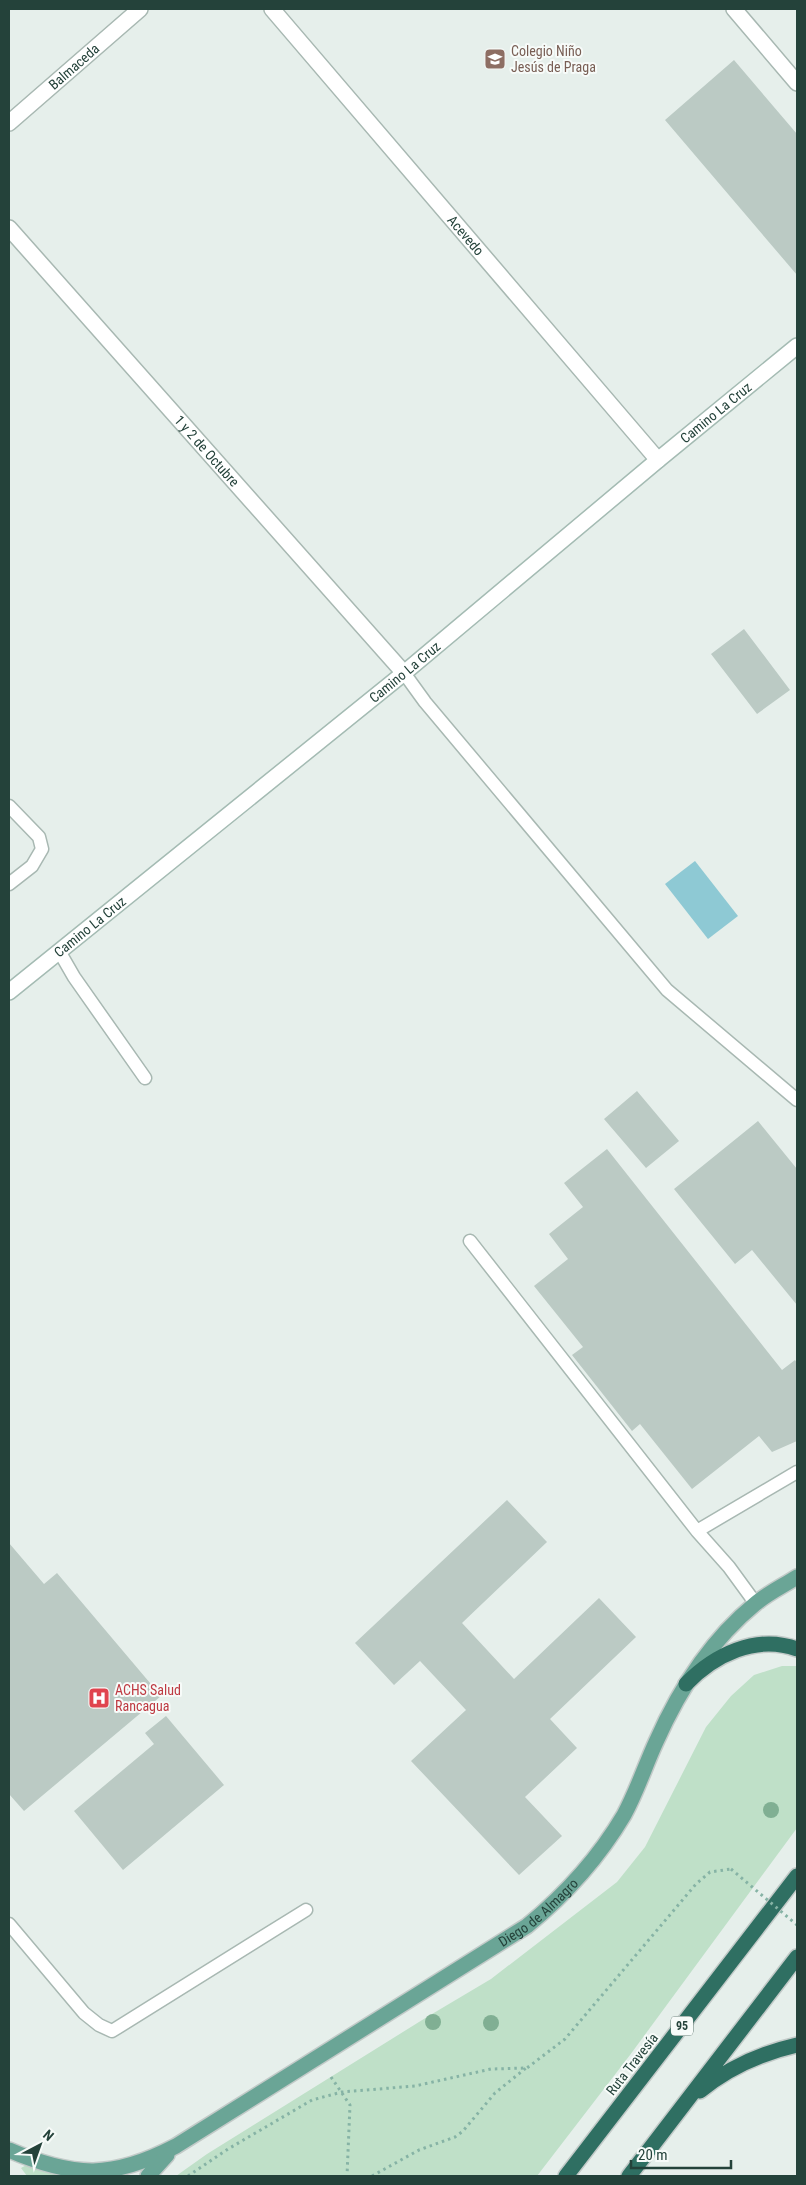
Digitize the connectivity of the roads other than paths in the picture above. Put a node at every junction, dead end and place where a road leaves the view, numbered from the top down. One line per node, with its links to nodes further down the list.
1 (140, 9): 5 (street, Balmaceda)
2 (272, 9): 8 (street, Acevedo)
3 (734, 9): 4 (street)
4 (797, 83)
5 (9, 123)
6 (9, 228): 9 (street, 1 y 2 de Octubre)
7 (797, 346): 8 (street, Camino La Cruz)
8 (658, 460): 9 (street, Camino La Cruz)
9 (404, 673): 12 (street, Camino La Cruz); 15 (lane)
10 (9, 806): 11 (lane)
11 (9, 884)
12 (59, 951): 13 (street, Camino La Cruz); 14 (lane)
13 (9, 992)
14 (145, 1078)
15 (797, 1100)
16 (470, 1241): 18 (lane)
17 (797, 1472): 18 (lane)
18 (697, 1531): 20 (lane)
19 (797, 1578): 20 (main road, Diego de Almagro)
20 (756, 1604): 22 (main road, Diego de Almagro)
21 (797, 1649): 22 (highway)
22 (686, 1684): 29 (main road, Diego de Almagro)
23 (797, 1876): 32 (highway, Ruta Travesía / 95)
24 (306, 1910): 25 (lane)
25 (9, 1924)
26 (797, 1957): 28 (highway)
27 (797, 2045): 28 (highway)
28 (684, 2105): 33 (highway)
29 (176, 2146): 30 (main road, Diego de Almagro); 31 (main road, Diego de Almagro)
30 (9, 2150)
31 (148, 2176)
32 (566, 2176)
33 (629, 2176)

